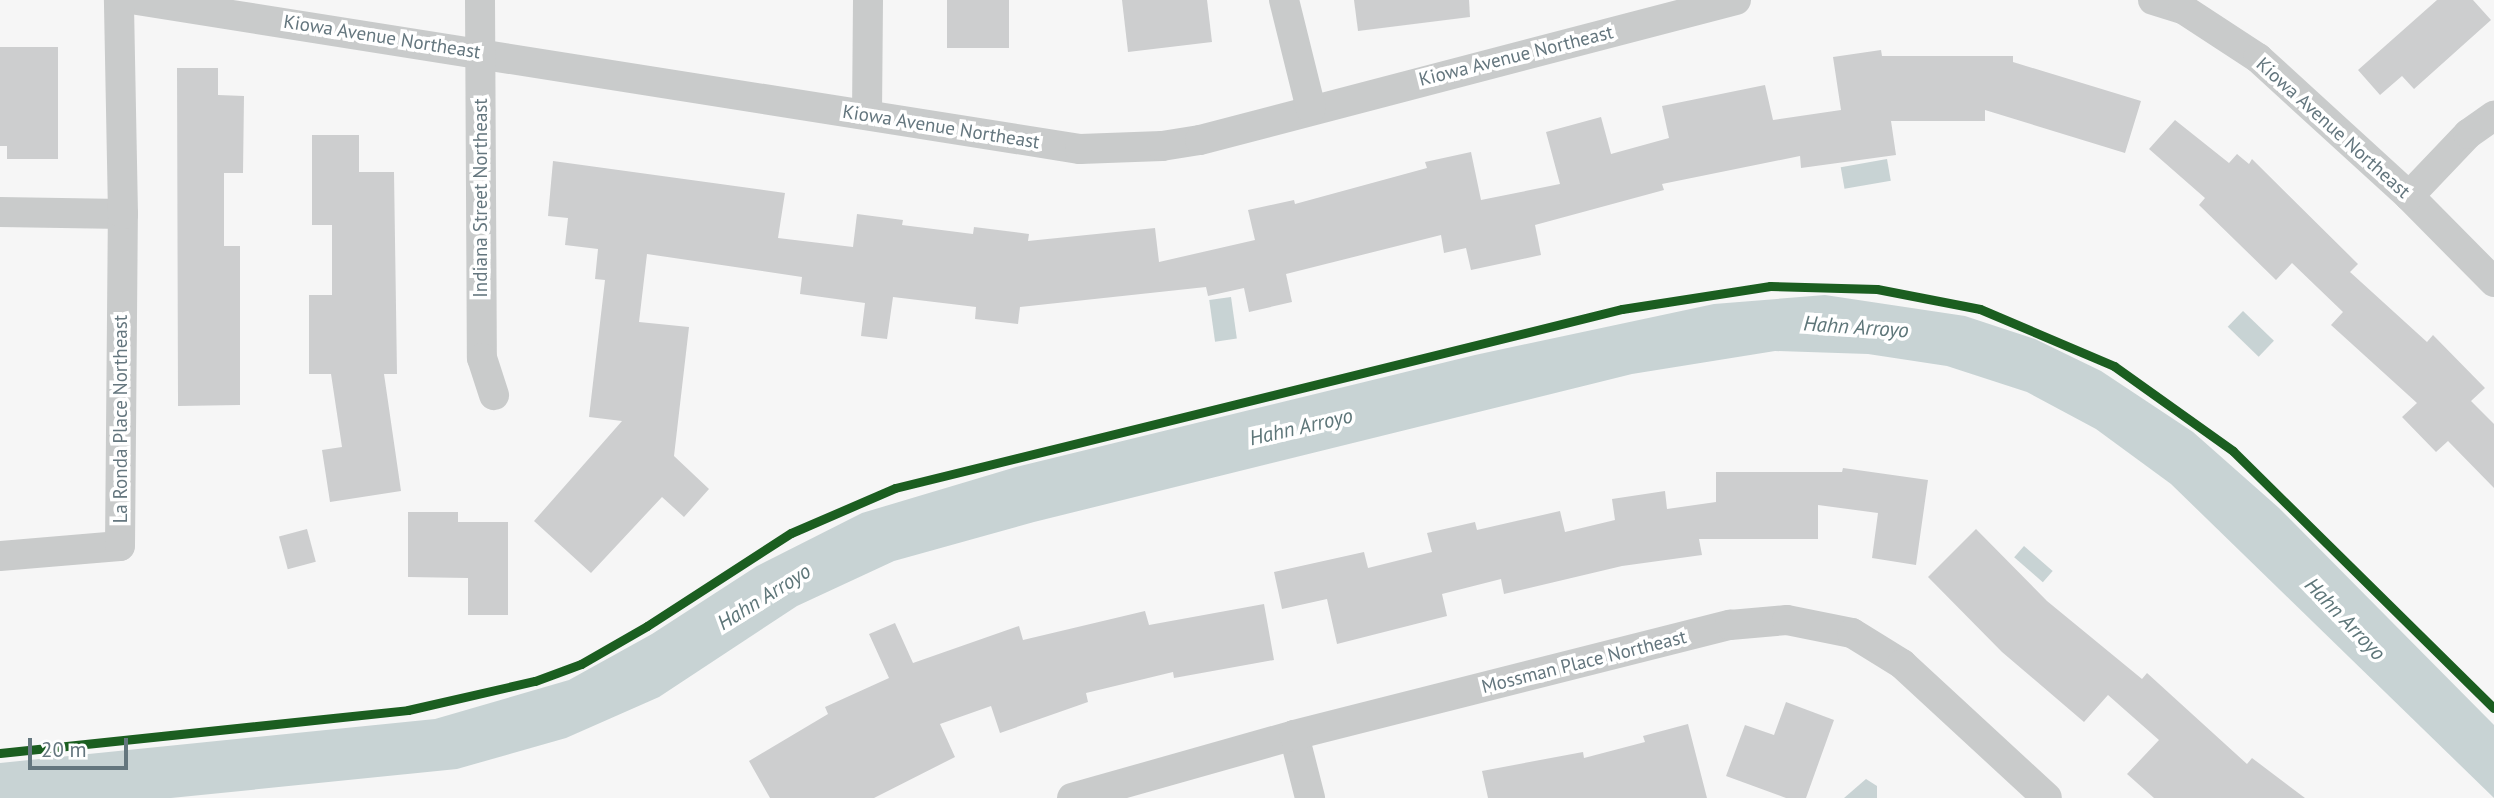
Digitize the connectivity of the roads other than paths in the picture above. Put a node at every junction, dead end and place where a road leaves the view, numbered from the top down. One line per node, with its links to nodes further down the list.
1 (119, 0): 16 (street, La Ronda Place Northeast)
2 (136, 0): 10 (street, Kiowa Avenue Northeast)
3 (480, 0): 10 (street, Indiana Street Northeast)
4 (868, 0): 12 (street)
5 (1284, 0): 11 (street)
6 (1736, 0): 8 (street, Kiowa Avenue Northeast)
7 (2153, 0): 9 (street, Kiowa Avenue Northeast)
8 (1698, 4): 11 (street, Kiowa Avenue Northeast)
9 (2185, 5): 14 (street, Kiowa Avenue Northeast)
10 (481, 51): 12 (street, Kiowa Avenue Northeast); 18 (street, Indiana Street Northeast)
11 (1311, 109): 12 (street, Kiowa Avenue Northeast)
12 (867, 115)
13 (2494, 116): 14 (street)
14 (2409, 196): 17 (street, Kiowa Avenue Northeast)
15 (0, 212): 16 (street)
16 (123, 214): 19 (street, La Ronda Place Northeast)
17 (2494, 282)
18 (494, 395)
19 (0, 556)
20 (1294, 735): 21 (street, Mossman Place Northeast); 22 (street); 23 (street, Mossman Place Northeast)
21 (1072, 798)
22 (1310, 798)
23 (2047, 798)

